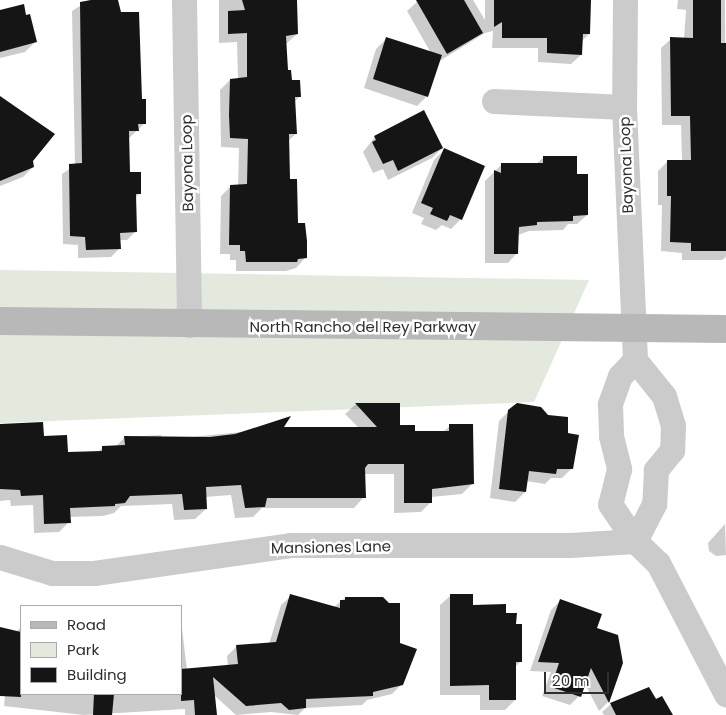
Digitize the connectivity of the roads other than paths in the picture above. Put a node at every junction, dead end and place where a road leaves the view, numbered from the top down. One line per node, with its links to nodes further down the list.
1 (184, 0): 6 (street, Bayona Loop)
2 (625, 0): 4 (street, Bayona Loop)
3 (494, 101): 4 (street)
4 (624, 107): 7 (street, Bayona Loop)
5 (0, 321): 6 (street, North Rancho del Rey Parkway)
6 (189, 325): 7 (street, North Rancho del Rey Parkway)
7 (634, 329): 8 (street, North Rancho del Rey Parkway); 9 (street, Bayona Loop)
8 (726, 329)
9 (635, 360): 10 (street); 11 (street)
10 (619, 469): 11 (street); 12 (street)
11 (656, 470): 12 (street)
12 (635, 541): 13 (street, Mansiones Lane); 14 (street)
13 (0, 557)
14 (726, 694)

